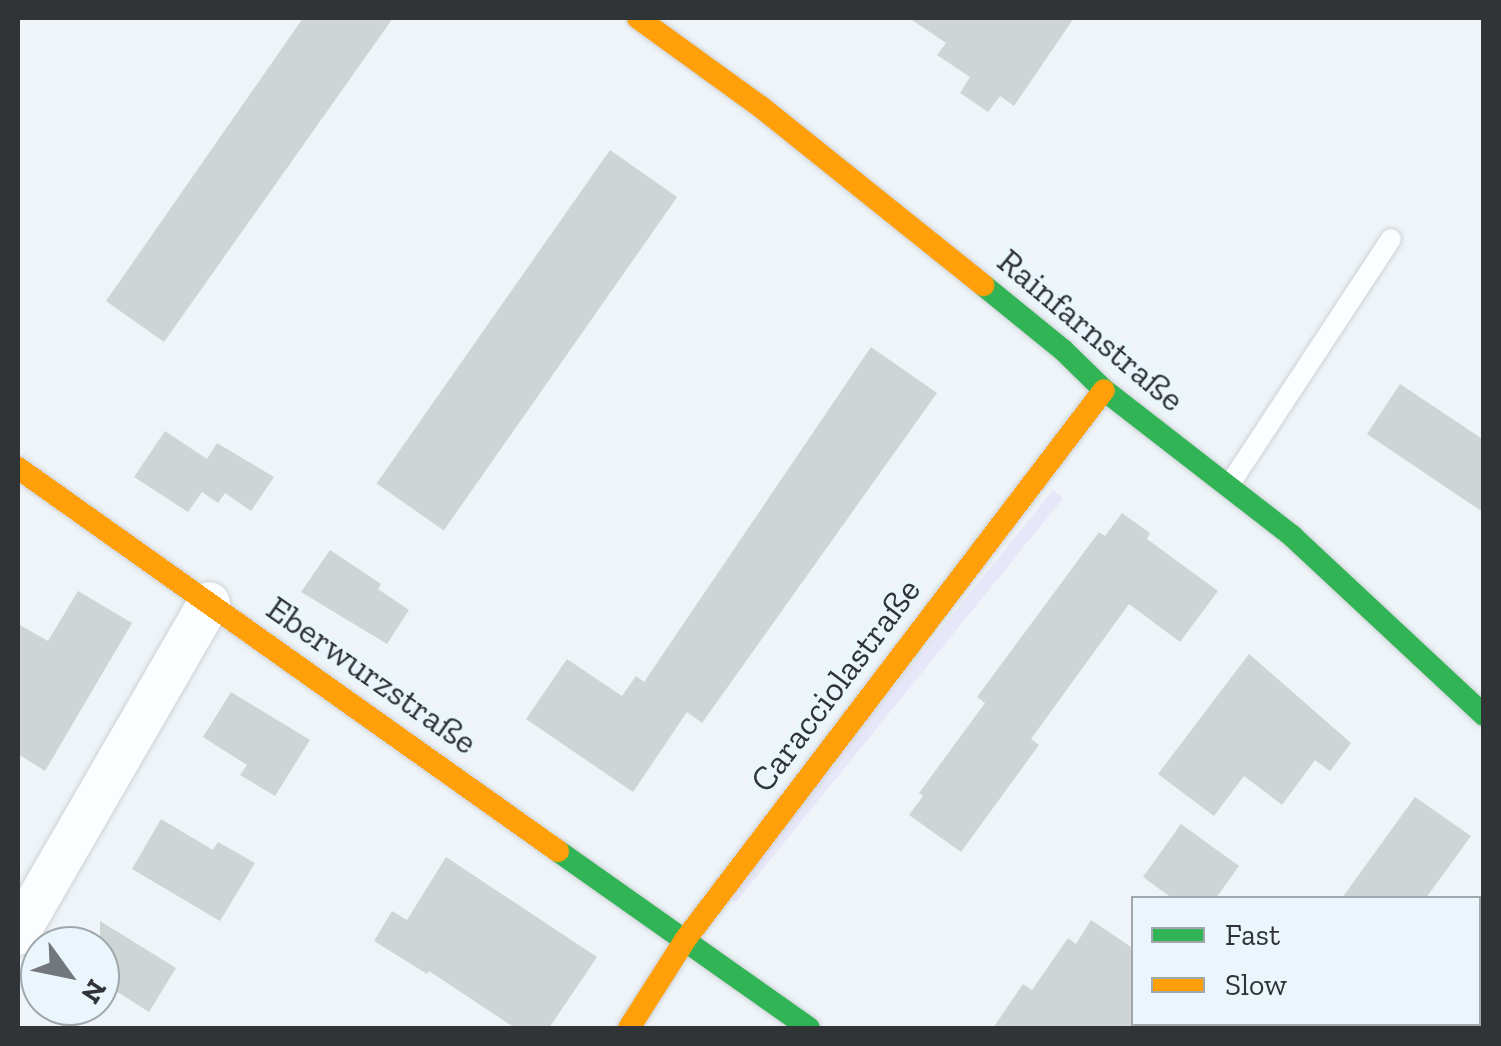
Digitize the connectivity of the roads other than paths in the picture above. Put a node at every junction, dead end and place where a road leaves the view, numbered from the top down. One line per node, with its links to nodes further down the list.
1 (638, 18): 3 (street, Rainfarnstraße)
2 (1391, 239): 5 (lane)
3 (1104, 390): 5 (street, Rainfarnstraße); 9 (street, Caracciolastraße)
4 (18, 468): 6 (street, Eberwurzstraße)
5 (1229, 486): 7 (street, Rainfarnstraße)
6 (209, 602): 8 (street); 9 (street, Eberwurzstraße)
7 (1484, 716)
8 (18, 934)
9 (685, 940): 10 (street, Caracciolastraße); 11 (street, Eberwurzstraße)
10 (628, 1028)
11 (809, 1028)

